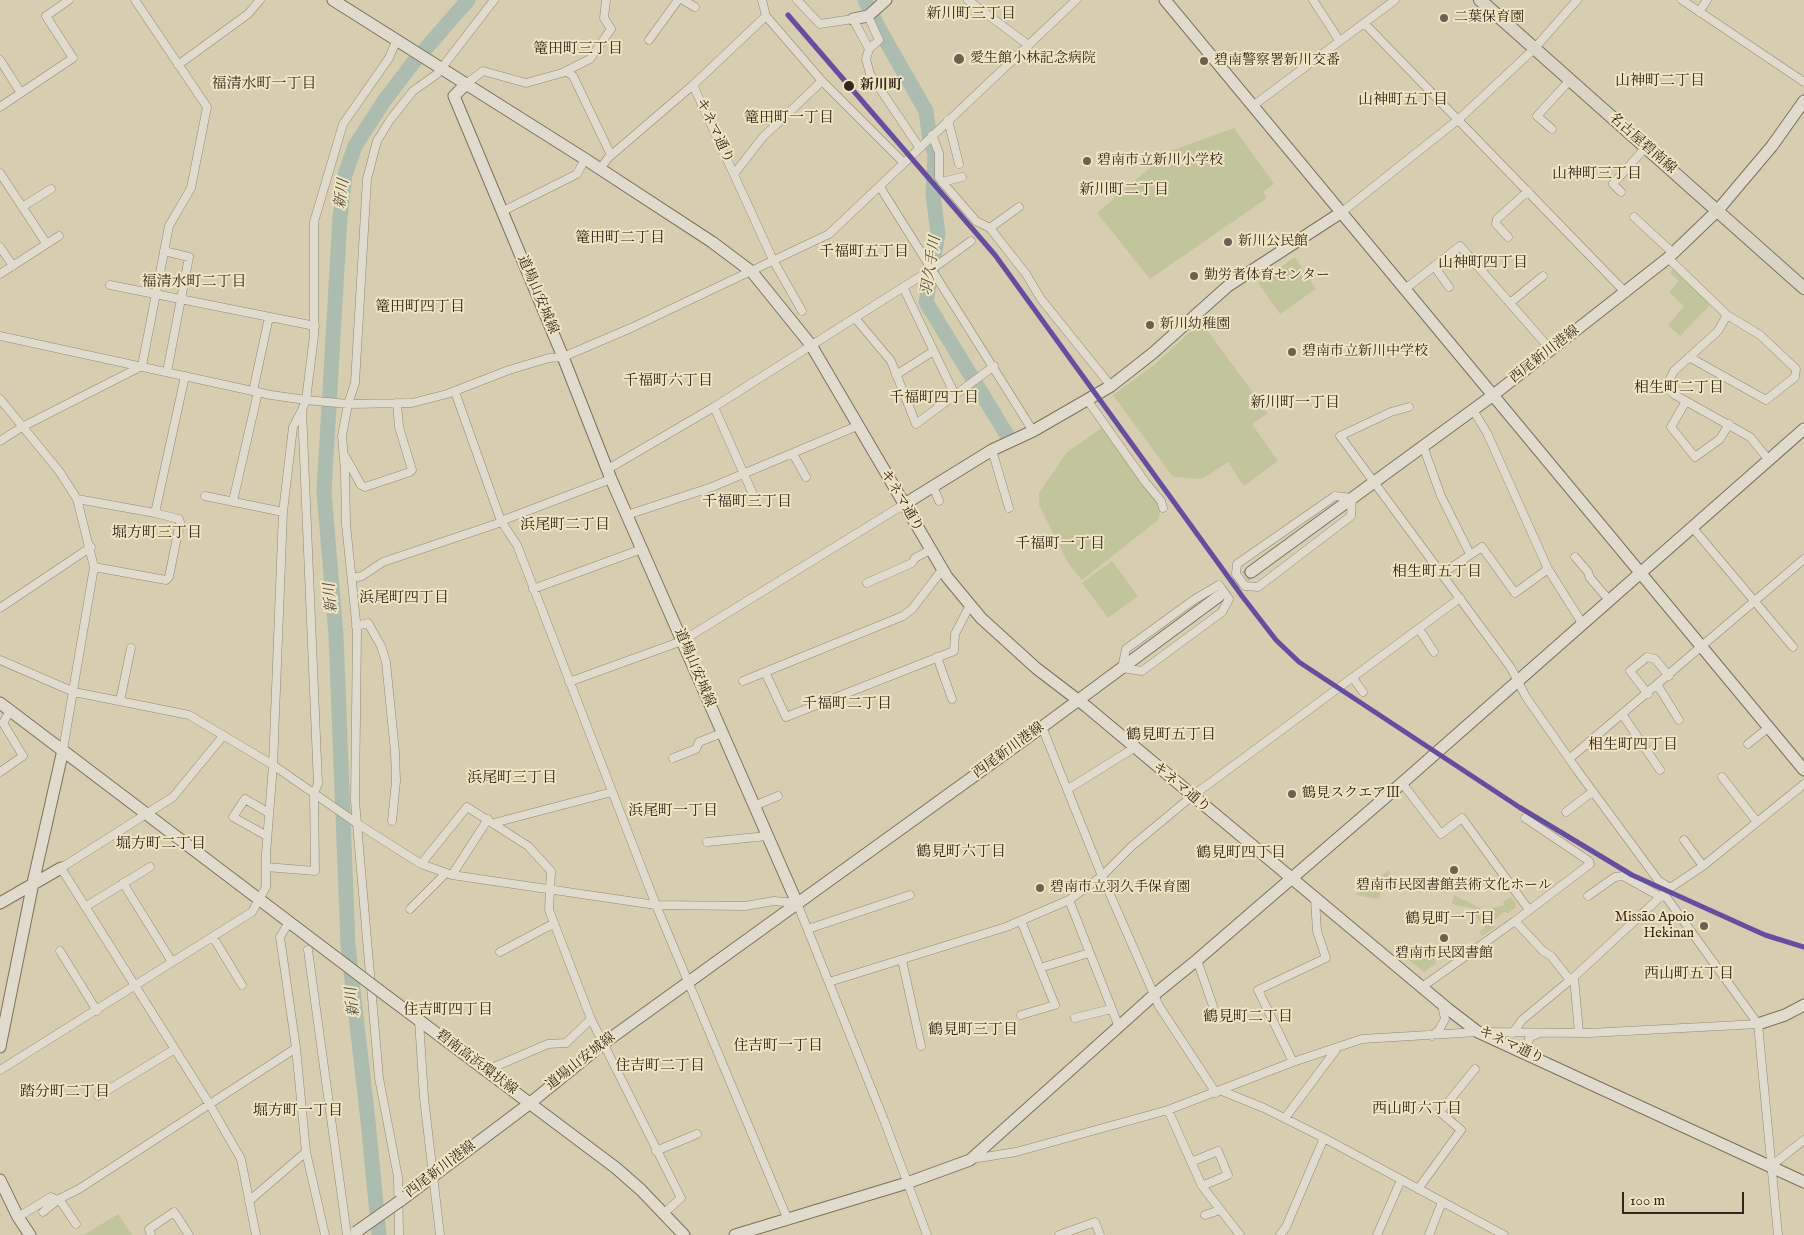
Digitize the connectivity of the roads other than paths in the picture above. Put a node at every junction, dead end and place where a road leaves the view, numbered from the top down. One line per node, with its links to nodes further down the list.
1 (69, 0): 41 (street)
2 (135, 0): 33 (street)
3 (260, 0): 33 (street)
4 (333, 0): 28 (street)
5 (494, 0): 34 (street)
6 (606, 0): 35 (street)
7 (683, 0): 20 (street); 26 (street)
8 (762, 0): 22 (street)
9 (797, 0): 24 (street)
10 (886, 0): 23 (street)
11 (968, 0): 29 (street)
12 (1076, 0): 29 (street)
13 (1165, 0): 43 (street)
14 (1313, 0): 27 (street)
15 (1395, 0): 25 (street)
16 (1480, 0): 31 (main road, 名古屋碧南線)
17 (1577, 0): 31 (street)
18 (1682, 0): 21 (street)
19 (1708, 0): 21 (street)
20 (694, 7)
21 (1699, 12): 38 (street)
22 (766, 16): 37 (street); 40 (street, キネマ通り)
23 (868, 16): 24 (street); 30 (street)
24 (853, 19): 30 (street)
25 (1365, 24): 27 (street); 45 (street)
26 (649, 40)
27 (1340, 40): 43 (street)
28 (400, 41): 34 (street); 98 (street)
29 (1027, 44): 46 (street)
30 (869, 49): 49 (street)
31 (1534, 49): 36 (main road, 名古屋碧南線); 45 (street)
32 (0, 60): 41 (street)
33 (178, 65): 76 (street)
34 (439, 66): 39 (street); 119 (street)
35 (566, 71): 39 (street); 51 (street)
36 (1570, 80): 47 (street); 50 (main road, 名古屋碧南線)
37 (822, 81): 53 (street); 57 (street)
38 (1804, 82)
39 (466, 84): 52 (street, キネマ通り); 67 (street, 道場山安城線)
40 (693, 85): 51 (street, キネマ通り); 57 (street, キネマ通り)
41 (21, 93): 44 (street)
42 (1804, 101): 66 (street, 西尾新川港線)
43 (1254, 105): 68 (street)
44 (0, 107)
45 (1460, 118): 62 (street); 68 (street)
46 (948, 120): 48 (street); 54 (street)
47 (1552, 130)
48 (932, 135): 49 (street); 59 (street)
49 (919, 147): 53 (street)
50 (1646, 147): 63 (street); 66 (main road, 名古屋碧南線)
51 (611, 155): 55 (street, キネマ通り)
52 (585, 159): 55 (street, キネマ通り); 67 (street)
53 (904, 163): 60 (street)
54 (959, 164)
55 (600, 169): 82 (street, キネマ通り)
56 (0, 173): 64 (street)
57 (734, 174): 78 (street, キネマ通り)
58 (962, 177): 59 (street)
59 (942, 182): 70 (street)
60 (880, 187): 78 (street); 81 (street)
61 (51, 189): 64 (street)
62 (1528, 191): 72 (street); 90 (street)
63 (1621, 192)
64 (22, 207): 74 (street)
65 (1019, 207): 70 (street)
66 (1718, 210): 77 (street, 西尾新川港線); 88 (main road, 名古屋碧南線)
67 (502, 211): 103 (street, 道場山安城線)
68 (1342, 212): 89 (street); 110 (street)
69 (1634, 217): 77 (street)
70 (990, 228): 110 (street)
71 (59, 236): 74 (street)
72 (1508, 237)
73 (971, 241): 81 (street)
74 (46, 243): 79 (street)
75 (0, 247): 79 (street)
76 (164, 251): 91 (street); 92 (street)
77 (1671, 256): 90 (street, 西尾新川港線); 95 (street)
78 (773, 260): 82 (street); 94 (street, キネマ通り)
79 (13, 266): 83 (street)
80 (1434, 266): 86 (street); 89 (street); 93 (street)
81 (932, 269): 87 (street); 106 (street)
82 (752, 272): 100 (street, キネマ通り); 103 (street)
83 (0, 274)
84 (1543, 276): 93 (street)
85 (110, 285): 91 (street)
86 (1449, 287)
87 (903, 288): 97 (street); 102 (street)
88 (1804, 288)
89 (1405, 289): 114 (street)
90 (1626, 293): 101 (street, 西尾新川港線)
91 (156, 295): 92 (street); 105 (street)
92 (181, 300): 96 (street); 107 (street)
93 (1510, 303): 101 (street)
94 (802, 311)
95 (1727, 315): 104 (street); 104 (street)
96 (269, 317): 98 (street); 111 (street)
97 (855, 318): 100 (street); 108 (street)
98 (315, 326): 116 (street)
99 (0, 336): 105 (street)
100 (811, 345): 121 (street); 126 (street, キネマ通り)
101 (1551, 350): 114 (street, 西尾新川港線)
102 (932, 352): 108 (street); 113 (street)
103 (563, 357): 112 (street); 136 (street, 道場山安城線)
104 (1689, 357): 118 (street)
105 (142, 366): 107 (street); 127 (street)
106 (994, 366): 113 (street); 129 (street)
107 (167, 372): 109 (street)
108 (896, 375): 113 (street)
109 (185, 376): 111 (street); 151 (street)
110 (1111, 386): 117 (street)
111 (255, 391): 116 (street); 144 (street)
112 (455, 392): 120 (street); 153 (street)
113 (955, 395)
114 (1492, 396): 124 (street, 西尾新川港線); 166 (street)
115 (0, 399): 127 (street)
116 (306, 400): 119 (street); 123 (street)
117 (1088, 401): 129 (street); 149 (street)
118 (1686, 401): 125 (street); 125 (street)
119 (346, 403): 120 (street); 134 (street)
120 (396, 403): 134 (street)
121 (714, 407): 136 (street); 137 (street)
122 (1409, 407): 139 (street)
123 (302, 410): 150 (street); 223 (street)
124 (1473, 410): 131 (street, 西尾新川港線); 162 (street)
125 (1729, 424): 135 (street)
126 (857, 426): 133 (street); 147 (street, キネマ通り)
127 (22, 427): 130 (street); 143 (street)
128 (1804, 429): 135 (street)
129 (1033, 431): 132 (street)
130 (0, 441)
131 (1423, 446): 139 (street, 西尾新川港線); 158 (street)
132 (992, 450): 140 (street); 148 (street)
133 (793, 454): 137 (street); 138 (street)
134 (344, 455): 167 (street)
135 (1768, 459): 154 (street)
136 (609, 474): 152 (street, 道場山安城線); 153 (street)
137 (743, 475): 145 (street); 152 (street)
138 (806, 477)
139 (1374, 481): 142 (street, 西尾新川港線); 165 (street)
140 (933, 486): 146 (street); 147 (street)
141 (205, 496): 144 (street)
142 (1352, 498): 142 (street); 164 (street, 西尾新川港線)
143 (77, 499): 151 (street); 155 (street)
144 (233, 501): 150 (street)
145 (756, 501)
146 (939, 501)
147 (902, 505): 157 (street, キネマ通り); 179 (street)
148 (1009, 508)
149 (1164, 508)
150 (283, 512): 213 (street)
151 (155, 513): 161 (street)
152 (627, 515): 156 (street, 道場山安城線)
153 (501, 522): 167 (street); 169 (street)
154 (1692, 527): 166 (street); 173 (street)
155 (91, 547): 161 (street); 175 (street)
156 (642, 549): 169 (street); 179 (street, 道場山安城線)
157 (930, 550): 163 (street, キネマ通り); 168 (street)
158 (1470, 554): 162 (street); 165 (street)
159 (1575, 557): 172 (street)
160 (1804, 559): 173 (street)
161 (94, 567): 194 (street)
162 (1548, 569): 176 (street)
163 (942, 570): 174 (street, キネマ通り); 187 (street)
164 (1251, 572)
165 (1443, 573): 171 (street)
166 (1639, 573): 172 (street); 182 (street)
167 (352, 578): 177 (street)
168 (867, 583)
169 (533, 589): 192 (street)
170 (1218, 596): 186 (street, 西尾新川港線)
171 (1460, 598): 178 (street); 190 (street)
172 (1609, 600): 176 (street)
173 (1755, 601): 180 (street); 182 (street)
174 (970, 605): 184 (street); 198 (street, キネマ通り)
175 (0, 608)
176 (1582, 624): 190 (street)
177 (356, 626): 231 (street); 233 (street)
178 (1419, 629): 183 (street); 189 (street)
179 (682, 641): 192 (street); 206 (street, 道場山安城線)
180 (1793, 647)
181 (131, 648): 199 (street)
182 (1702, 648): 188 (street); 205 (street)
183 (1434, 652)
184 (937, 657): 187 (street); 197 (street)
185 (0, 660): 194 (street)
186 (1122, 668): 186 (street); 198 (street, 西尾新川港線)
187 (765, 672): 191 (street)
188 (1669, 676): 193 (street); 196 (street)
189 (1353, 678): 195 (street); 225 (street)
190 (1517, 680): 212 (street); 218 (street)
191 (743, 681)
192 (569, 682): 221 (street)
193 (1658, 686): 196 (street); 203 (street)
194 (74, 692): 199 (street); 210 (street)
195 (1364, 692)
196 (1648, 694): 202 (street)
197 (952, 699)
198 (1078, 700): 204 (street, 西尾新川港線); 209 (street, キネマ通り)
199 (120, 701): 207 (street)
200 (0, 703): 201 (street, 碧南高浜環状線)
201 (10, 711): 210 (street, 碧南高浜環状線); 216 (street)
202 (1622, 714): 212 (street); 214 (street)
203 (1679, 720)
204 (1042, 727): 220 (street); 257 (street, 西尾新川港線)
205 (1768, 728): 208 (street); 215 (street)
206 (722, 733): 211 (street); 226 (street, 道場山安城線)
207 (223, 736): 213 (street); 227 (street)
208 (1748, 744)
209 (1134, 748): 220 (street); 225 (street, キネマ通り)
210 (63, 750): 227 (street, 碧南高浜環状線); 247 (street)
211 (673, 758)
212 (1569, 759): 222 (street)
213 (273, 765): 223 (street); 229 (street)
214 (1660, 770)
215 (1804, 770)
216 (0, 772)
217 (1722, 777): 234 (street)
218 (1402, 783): 246 (street); 261 (street)
219 (1804, 784): 234 (street)
220 (1068, 789): 245 (street)
221 (612, 792): 232 (street); 258 (street)
222 (1592, 792): 228 (street); 250 (street)
223 (316, 795): 233 (street); 242 (street)
224 (778, 796): 226 (street)
225 (1191, 797): 245 (street); 246 (street, キネマ通り)
226 (754, 806): 236 (street, 道場山安城線)
227 (146, 812): 243 (street); 253 (street, 碧南高浜環状線)
228 (1566, 812)
229 (269, 813): 235 (street); 235 (street)
230 (1525, 818): 261 (street)
231 (392, 821)
232 (491, 821): 239 (street); 244 (street); 249 (street)
233 (354, 822): 239 (street); 347 (street)
234 (1757, 822): 240 (street)
235 (267, 836): 242 (street)
236 (767, 836): 238 (street); 257 (street, 道場山安城線)
237 (1684, 840): 240 (street)
238 (707, 842)
239 (421, 864): 244 (street)
240 (1703, 866): 250 (street)
241 (150, 867): 248 (street)
242 (266, 867): 253 (street)
243 (61, 868): 247 (street); 259 (street)
244 (449, 874): 249 (street); 260 (street)
245 (1102, 876): 256 (street); 282 (street)
246 (1290, 878): 255 (street, キネマ通り); 273 (street)
247 (33, 883): 254 (street); 301 (street)
248 (123, 883): 259 (street); 274 (street)
249 (552, 890): 258 (street); 265 (street)
250 (1665, 893): 252 (street); 276 (street); 292 (street)
251 (910, 895): 266 (street)
252 (1588, 896)
253 (260, 898): 264 (street, 碧南高浜環状線); 267 (street)
254 (2, 899)
255 (1315, 899): 281 (street, キネマ通り); 306 (street)
256 (1069, 900): 262 (street); 271 (street)
257 (797, 904): 258 (street); 266 (street); 277 (street, 道場山安城線)
258 (656, 905): 277 (street)
259 (85, 907): 280 (street)
260 (410, 909)
261 (1528, 910): 263 (street)
262 (1021, 921): 272 (street); 275 (street)
263 (1515, 921): 276 (street); 281 (street)
264 (289, 922): 291 (street, 碧南高浜環状線, bridge); 303 (street)
265 (554, 925): 270 (street); 290 (street)
266 (808, 929): 278 (street)
267 (213, 937): 274 (street); 279 (street)
268 (308, 950): 341 (street)
269 (60, 951): 287 (street)
270 (500, 952)
271 (1089, 953): 275 (street); 286 (street)
272 (902, 960): 278 (street); 300 (street)
273 (1197, 960): 282 (street); 285 (street)
274 (172, 962): 280 (street)
275 (1040, 968): 288 (street)
276 (1572, 978): 296 (street); 297 (street)
277 (689, 982): 299 (street, 道場山安城線); 339 (street)
278 (829, 982): 328 (street)
279 (242, 985)
280 (136, 987): 287 (street); 304 (street)
281 (1422, 987): 283 (street, キネマ通り)
282 (1155, 994): 293 (street); 310 (street)
283 (1442, 1003): 294 (street, キネマ通り); 298 (street)
284 (1804, 1005): 292 (street)
285 (1213, 1006)
286 (1111, 1009): 289 (street); 293 (street)
287 (97, 1011): 308 (street)
288 (1021, 1015)
289 (1075, 1018)
290 (591, 1019): 299 (street); 309 (street)
291 (419, 1020): 309 (street, 碧南高浜環状線); 324 (street)
292 (1758, 1024): 296 (street); 323 (street)
293 (1119, 1027): 321 (street)
294 (1478, 1032): 297 (street); 298 (street); 305 (street, キネマ通り)
295 (1541, 1033): 296 (street); 297 (street); 305 (street)
296 (1579, 1033)
297 (1512, 1034)
298 (1431, 1036): 302 (street)
299 (604, 1043): 312 (street, 道場山安城線); 319 (street)
300 (922, 1046)
301 (0, 1047)
302 (1338, 1047): 306 (street); 315 (street)
303 (296, 1048): 313 (street); 320 (street)
304 (175, 1049): 311 (street); 313 (street)
305 (1542, 1061): 323 (street, キネマ通り)
306 (1293, 1062): 310 (street)
307 (1475, 1069): 330 (street)
308 (0, 1070)
309 (487, 1070): 312 (street, 碧南高浜環状線)
310 (1219, 1092): 314 (street); 315 (street)
311 (98, 1096)
312 (529, 1104): 324 (street, 西尾新川港線); 336 (street)
313 (210, 1105): 331 (street); 332 (street)
314 (1168, 1110): 321 (street); 322 (street)
315 (1285, 1118): 317 (street)
316 (697, 1134): 319 (street)
317 (1324, 1138): 326 (street); 355 (street)
318 (1804, 1140): 323 (street)
319 (656, 1151): 336 (street)
320 (306, 1152): 332 (street); 346 (street)
321 (970, 1160): 328 (street)
322 (1191, 1162): 329 (street); 329 (street)
323 (1771, 1166): 327 (street, キネマ通り); 359 (street)
324 (432, 1177): 341 (street, 西尾新川港線, bridge); 348 (street)
325 (0, 1180): 338 (street)
326 (1401, 1180): 330 (street); 356 (street)
327 (1804, 1182)
328 (907, 1183): 339 (street); 351 (street)
329 (1202, 1186): 334 (street)
330 (1418, 1190): 333 (street)
331 (59, 1199): 335 (street); 338 (street); 340 (street)
332 (249, 1201): 345 (street)
333 (1442, 1202): 357 (street); 358 (street)
334 (1220, 1210): 337 (street); 354 (street)
335 (43, 1212)
336 (664, 1213): 349 (street)
337 (1205, 1215)
338 (18, 1217): 342 (street)
339 (788, 1220): 350 (street)
340 (76, 1224)
341 (352, 1234)
342 (30, 1235)
343 (151, 1235): 344 (street)
344 (189, 1235)
345 (256, 1235)
346 (324, 1235)
347 (399, 1235)
348 (440, 1235)
349 (684, 1235)
350 (735, 1235)
351 (927, 1235)
352 (1059, 1235): 353 (street)
353 (1100, 1235)
354 (1240, 1235)
355 (1280, 1235)
356 (1377, 1235)
357 (1430, 1235)
358 (1504, 1235)
359 (1778, 1235)

